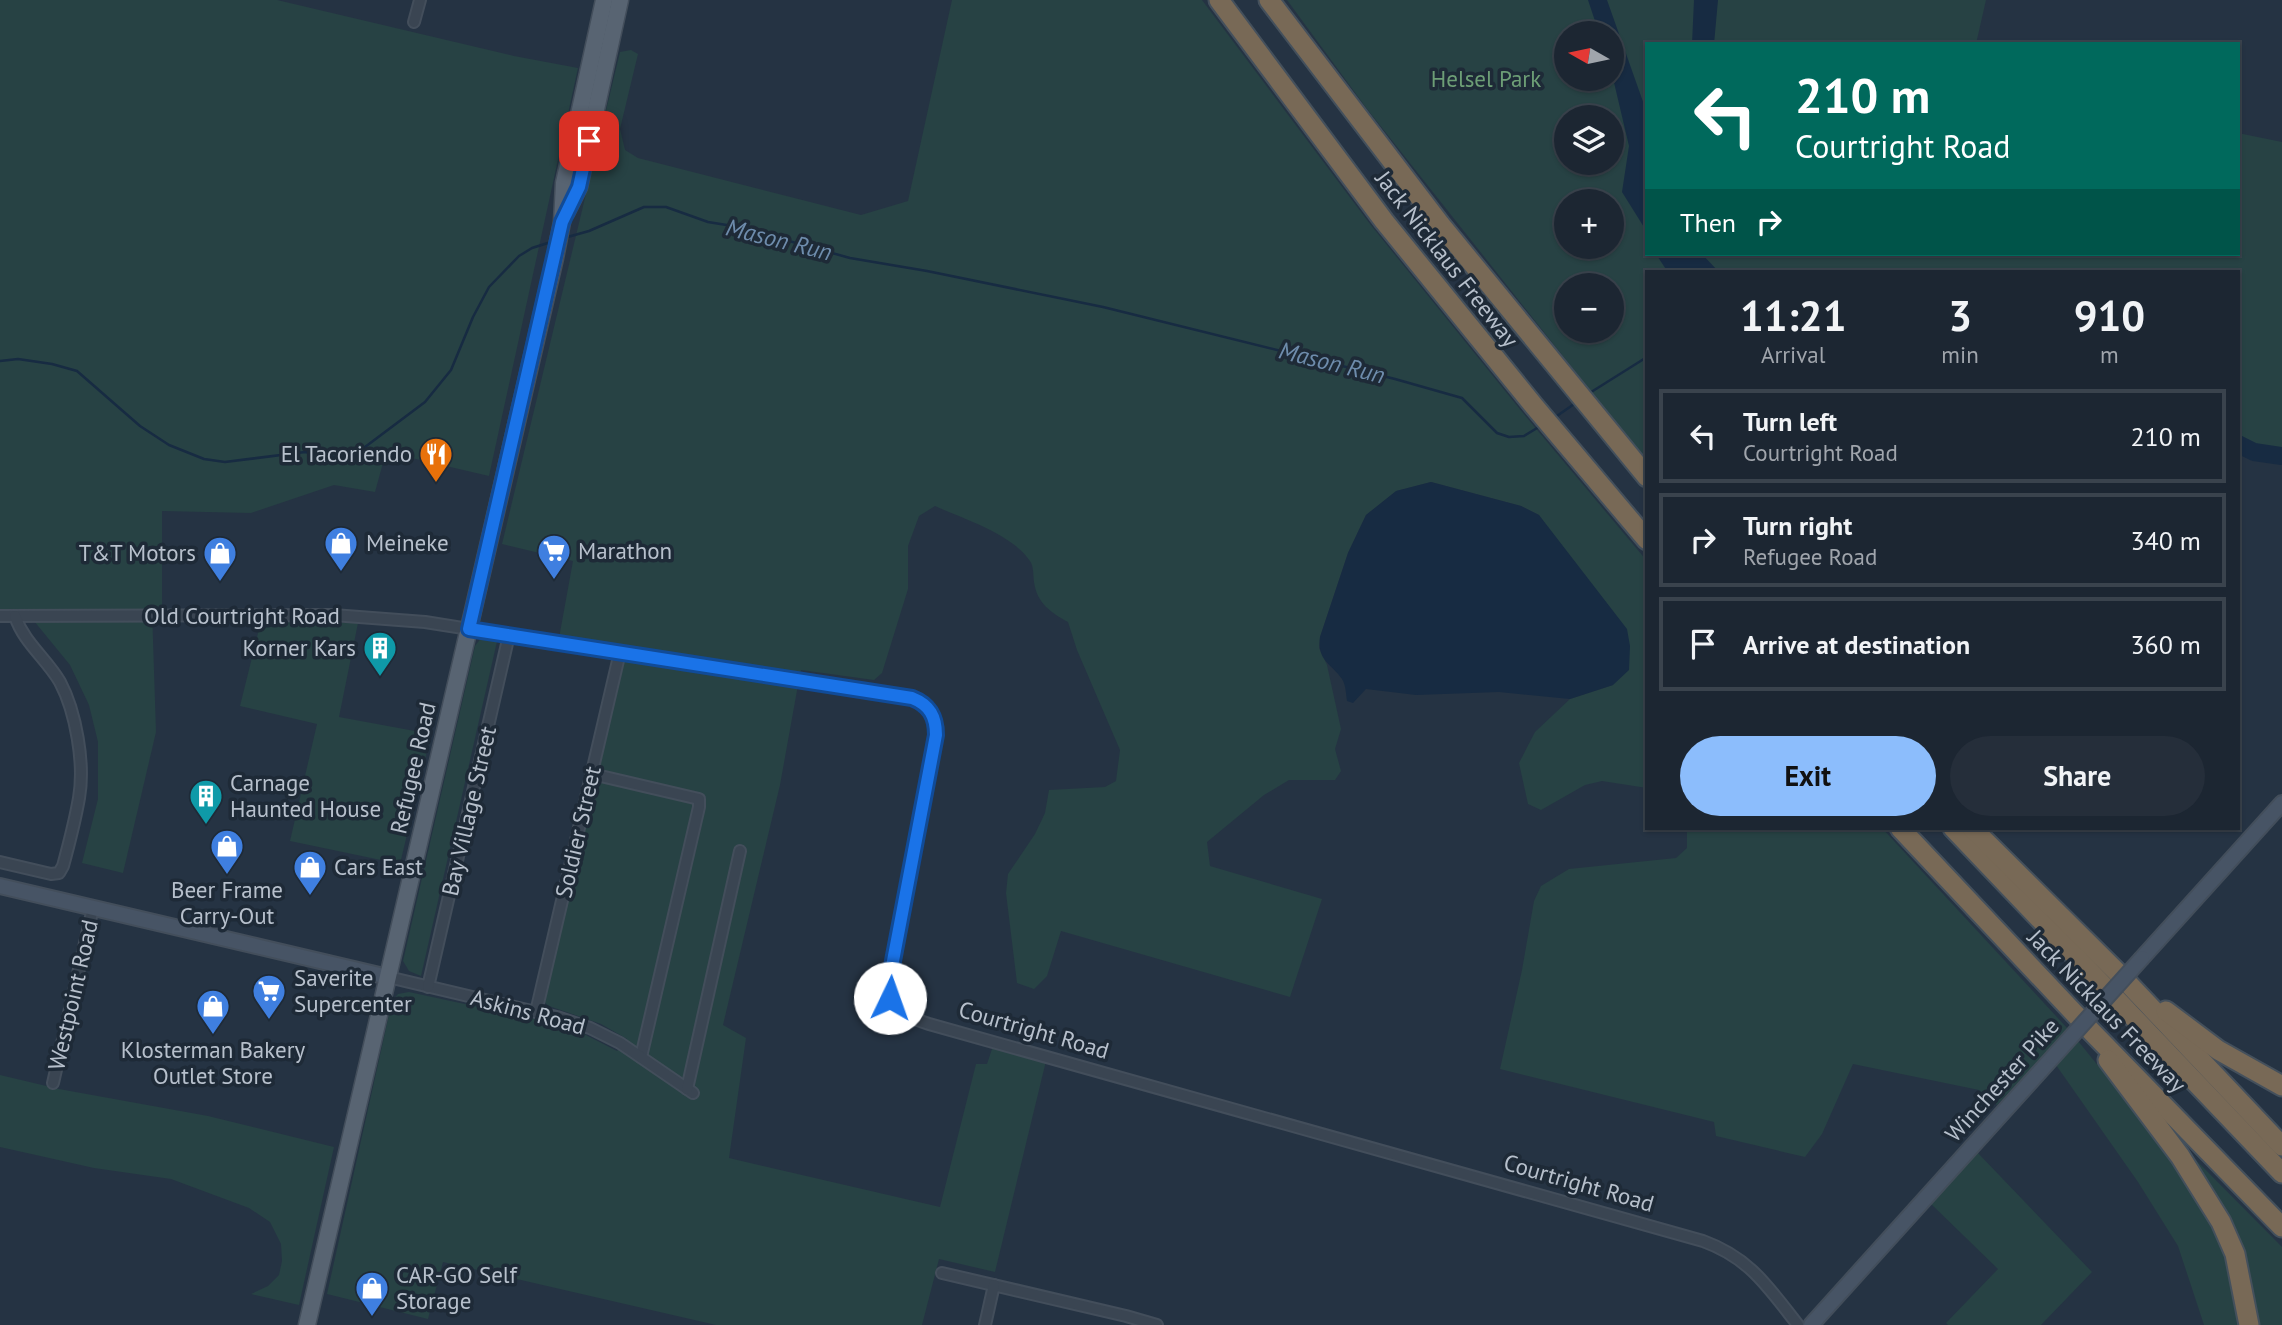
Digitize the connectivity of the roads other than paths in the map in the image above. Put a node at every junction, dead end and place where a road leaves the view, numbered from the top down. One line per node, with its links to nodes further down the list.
1 (420, 0): 6 (street)
2 (604, 0): 7 (main road, Refugee Road)
3 (620, 0): 7 (main road, Refugee Road)
4 (1219, 0): 9 (highway, Jack Nicklaus Freeway)
5 (1269, 0): 8 (highway, Jack Nicklaus Freeway)
6 (415, 22)
7 (560, 233): 12 (main road, Refugee Road)
8 (1645, 475)
9 (1645, 538)
10 (0, 616): 11 (street, Old Courtright Road)
11 (15, 616): 12 (street, Old Courtright Road); 21 (street)
12 (469, 629): 13 (street, Courtright Road); 24 (main road, Refugee Road)
13 (509, 635): 14 (street, Courtright Road); 26 (street, Bay Village Street)
14 (620, 652): 15 (street, Soldier Street); 40 (street, Courtright Road)
15 (592, 774): 27 (street, Soldier Street); 29 (street)
16 (2282, 803): 41 (main road, Winchester Pike, bridge)
17 (1902, 830): 28 (highway, Jack Nicklaus Freeway)
18 (1956, 830): 33 (highway, Jack Nicklaus Freeway)
19 (1974, 830): 25 (highway)
20 (740, 850): 29 (street, Askins Road)
21 (0, 862)
22 (0, 886): 23 (main road)
23 (93, 908): 24 (main road); 30 (street, Westpoint Road)
24 (388, 977): 26 (street, Askins Road); 37 (main road, Refugee Road)
25 (2124, 979): 31 (highway); 32 (highway)
26 (428, 987): 27 (street, Askins Road)
27 (536, 1012): 29 (street, Askins Road)
28 (2092, 1032): 34 (highway, Jack Nicklaus Freeway); 42 (highway)
29 (641, 1057)
30 (52, 1083)
31 (2282, 1086)
32 (2282, 1146)
33 (2282, 1173)
34 (2282, 1227)
35 (942, 1273): 36 (street)
36 (994, 1285): 38 (street); 39 (street)
37 (307, 1325)
38 (985, 1325)
39 (1157, 1325)
40 (1798, 1325)
41 (1811, 1325)
42 (2249, 1325)

